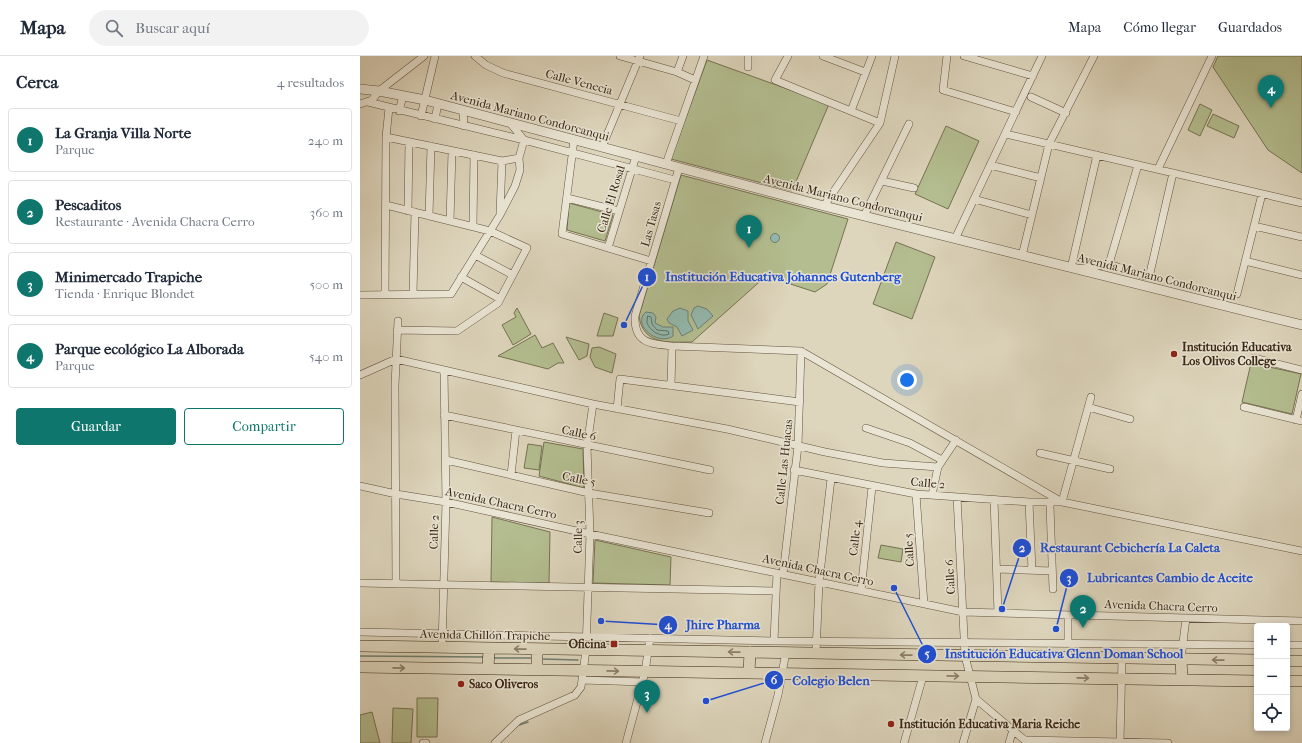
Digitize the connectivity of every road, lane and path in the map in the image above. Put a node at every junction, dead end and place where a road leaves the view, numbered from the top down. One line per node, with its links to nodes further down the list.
1 (424, 56): 24 (street)
2 (435, 56): 27 (street)
3 (620, 56): 17 (street)
4 (683, 56): 19 (street)
5 (703, 56): 22 (street)
6 (748, 56): 18 (street)
7 (788, 56): 35 (street)
8 (822, 56): 20 (street)
9 (872, 56): 20 (street)
10 (895, 56): 43 (street)
11 (947, 56): 36 (street)
12 (964, 56): 21 (street)
13 (1042, 56): 21 (street)
14 (1094, 56): 37 (street)
15 (1212, 56): 69 (street)
16 (478, 57): 31 (street, Calle Venecia)
17 (639, 58): 19 (street); 31 (street)
18 (748, 67)
19 (677, 72): 22 (street)
20 (865, 72): 35 (street)
21 (1033, 76): 36 (street)
22 (695, 80): 41 (street)
23 (360, 89): 24 (street, Avenida Mariano Condorcanqui)
24 (379, 91): 25 (street, Avenida Mariano Condorcanqui); 28 (street)
25 (402, 96): 27 (street, Avenida Mariano Condorcanqui); 34 (street)
26 (1030, 97): 37 (street)
27 (424, 100): 30 (street, Avenida Mariano Condorcanqui); 38 (street)
28 (368, 102): 29 (street); 32 (street, Avenida Mariano Condorcanqui)
29 (360, 104)
30 (438, 104): 33 (street, Avenida Mariano Condorcanqui); 40 (street)
31 (619, 104): 41 (street, Calle Venecia); 56 (street)
32 (389, 108): 34 (street, Avenida Mariano Condorcanqui); 49 (street)
33 (463, 110): 39 (street, Avenida Mariano Condorcanqui); 45 (street)
34 (399, 111): 38 (street, Avenida Mariano Condorcanqui)
35 (851, 111): 43 (street)
36 (1016, 112): 48 (street)
37 (1066, 113): 54 (street)
38 (422, 116): 40 (street, Avenida Mariano Condorcanqui)
39 (486, 116): 42 (street, Avenida Mariano Condorcanqui); 47 (street)
40 (435, 119): 45 (street, Avenida Mariano Condorcanqui)
41 (681, 121): 64 (street)
42 (510, 123): 46 (street, Avenida Mariano Condorcanqui); 50 (street)
43 (880, 123): 80 (street)
44 (909, 124): 73 (street)
45 (464, 126): 47 (street, Avenida Mariano Condorcanqui)
46 (535, 130): 51 (street, Avenida Mariano Condorcanqui); 53 (street)
47 (485, 131): 50 (street, Avenida Mariano Condorcanqui)
48 (1006, 134): 54 (street); 66 (street)
49 (386, 137): 52 (street); 79 (street)
50 (524, 140): 53 (street, Avenida Mariano Condorcanqui); 62 (street)
51 (574, 140): 56 (street, Avenida Mariano Condorcanqui); 58 (street)
52 (409, 142): 55 (street); 82 (street)
53 (532, 142): 58 (street, Avenida Mariano Condorcanqui)
54 (1049, 144): 60 (street); 71 (street)
55 (431, 146): 57 (street); 85 (street)
56 (602, 147): 61 (street, Avenida Mariano Condorcanqui)
57 (452, 151): 59 (street); 87 (street)
58 (572, 152): 67 (street, Avenida Mariano Condorcanqui); 76 (street)
59 (474, 155): 63 (street); 88 (street)
60 (1097, 155): 65 (street); 99 (street)
61 (636, 156): 64 (street, Avenida Mariano Condorcanqui); 67 (street, Calle El Rosal)
62 (519, 158): 63 (street); 83 (street)
63 (502, 161): 83 (street)
64 (666, 164): 68 (street, Avenida Mariano Condorcanqui)
65 (1138, 165): 69 (street); 98 (street)
66 (990, 166): 71 (street); 77 (street)
67 (632, 168): 72 (street, Avenida Mariano Condorcanqui); 81 (street, Calle El Rosal)
68 (679, 168): 72 (street, Las Tasas); 80 (street, Avenida Mariano Condorcanqui)
69 (1158, 169): 70 (street)
70 (1173, 173): 75 (street); 98 (street)
71 (1041, 178): 84 (street)
72 (675, 180): 96 (street, Las Tasas)
73 (882, 180): 74 (street); 86 (street)
74 (914, 188)
75 (1262, 194): 78 (street); 89 (street)
76 (567, 198): 81 (street); 93 (street)
77 (974, 199): 84 (street); 92 (street)
78 (1302, 203)
79 (386, 205): 82 (street); 103 (street)
80 (824, 206): 86 (street, Avenida Mariano Condorcanqui)
81 (619, 211): 93 (street, Calle El Rosal)
82 (411, 212): 85 (street); 104 (street)
83 (500, 215): 90 (street)
84 (1032, 215): 95 (street)
85 (429, 216): 87 (street)
86 (864, 216): 92 (street, Avenida Mariano Condorcanqui)
87 (450, 221): 88 (street)
88 (473, 226): 90 (street)
89 (1254, 226): 91 (street); 97 (street)
90 (490, 231): 94 (street); 101 (street)
91 (1302, 237)
92 (955, 239): 95 (street, Avenida Mariano Condorcanqui)
93 (608, 248): 96 (street)
94 (475, 255): 101 (street); 102 (street)
95 (1022, 256): 99 (street, Avenida Mariano Condorcanqui)
96 (651, 261): 111 (street, Las Tasas)
97 (1246, 261): 100 (street); 105 (street)
98 (1109, 264): 99 (street)
99 (1074, 268): 109 (street, Avenida Mariano Condorcanqui)
100 (1302, 274)
101 (513, 275): 107 (street)
102 (461, 278): 104 (street); 107 (street)
103 (385, 294): 104 (street); 106 (street)
104 (413, 294)
105 (1237, 294)
106 (360, 295)
107 (500, 299): 110 (street)
108 (398, 321): 110 (street)
109 (1302, 325)
110 (397, 330): 114 (street)
111 (672, 346): 112 (street); 118 (street)
112 (801, 351): 121 (street, Calle Las Huacas); 131 (street)
113 (1254, 358): 116 (street)
114 (396, 359): 115 (street); 117 (street); 147 (street)
115 (444, 370): 122 (street); 126 (street, Calle 2)
116 (1302, 370)
117 (360, 375)
118 (671, 386): 121 (street); 125 (street)
119 (1302, 394): 128 (street)
120 (1091, 397): 123 (street)
121 (800, 402): 133 (street, Calle Las Huacas)
122 (593, 404): 125 (street); 132 (street, Calle 3)
123 (1088, 407): 127 (street); 137 (street)
124 (1244, 407): 128 (street)
125 (617, 408): 133 (street)
126 (444, 415): 130 (street, Calle 6); 135 (street, Calle 2)
127 (1130, 419)
128 (1299, 420)
129 (866, 428): 136 (street)
130 (516, 430): 132 (street, Calle 6); 142 (street)
131 (956, 440): 136 (street); 154 (street)
132 (587, 446): 140 (street, Calle 6); 146 (street, Calle 3)
133 (798, 446): 138 (street); 141 (street, Calle Las Huacas)
134 (1040, 453): 137 (street)
135 (446, 460): 142 (street, Calle 5); 152 (street, Calle 2)
136 (942, 460): 138 (street)
137 (1073, 461): 139 (street); 154 (street)
138 (938, 467): 149 (street)
139 (1110, 469)
140 (710, 470)
141 (794, 470): 143 (street, Calle 2); 162 (street, Calle Las Huacas)
142 (512, 475): 146 (street, Calle 5)
143 (831, 479): 145 (street, Calle 2); 163 (street)
144 (360, 486): 147 (street, Avenida Chacra Cerro)
145 (872, 487): 148 (street, Calle 2); 170 (street, Calle 4)
146 (589, 493): 156 (street, Calle 5); 157 (street, Calle 3)
147 (396, 494): 152 (street, Avenida Chacra Cerro); 165 (street)
148 (916, 494): 149 (street, Calle 2); 171 (street, Calle 5)
149 (932, 495): 150 (street, Calle 2)
150 (957, 497): 151 (street, Calle 2); 172 (street, Calle 6)
151 (994, 499): 153 (street, Calle 2); 159 (street)
152 (446, 502): 157 (street, Avenida Chacra Cerro); 166 (street, Calle 2)
153 (1029, 502): 154 (street, Calle 2); 160 (street)
154 (1062, 502): 158 (street)
155 (1050, 506): 161 (street)
156 (709, 513)
157 (590, 534): 162 (street, Avenida Chacra Cerro); 167 (street, Calle 3)
158 (1302, 551)
159 (997, 569): 160 (street); 173 (street)
160 (1032, 570): 161 (street)
161 (1052, 571): 168 (street)
162 (780, 574): 163 (street, Avenida Chacra Cerro); 169 (street, Calle Las Huacas)
163 (819, 582): 170 (street, Avenida Chacra Cerro); 182 (street)
164 (360, 583): 165 (street)
165 (396, 584): 166 (street)
166 (443, 584): 167 (street); 178 (street, Calle 2)
167 (588, 587): 169 (street); 179 (street, Calle 3)
168 (1053, 589)
169 (776, 591): 181 (street, Calle Las Huacas)
170 (861, 591): 171 (street, Avenida Chacra Cerro)
171 (924, 604): 172 (street, Avenida Chacra Cerro)
172 (964, 612): 173 (street, Avenida Chacra Cerro); 183 (street, Calle 6)
173 (998, 613): 174 (street, Avenida Chacra Cerro)
174 (1068, 615): 175 (street, Avenida Chacra Cerro); 184 (street)
175 (1186, 618): 176 (street, Avenida Chacra Cerro); 185 (street)
176 (1302, 621)
177 (360, 632): 178 (street)
178 (441, 634): 179 (street); 190 (street, Calle 2)
179 (586, 636): 180 (street); 193 (street, Calle 3)
180 (650, 638): 181 (street); 194 (street)
181 (774, 641): 182 (street)
182 (816, 641): 183 (street); 197 (street)
183 (964, 641): 184 (street); 198 (street, Calle 6)
184 (1068, 643): 185 (street)
185 (1184, 644): 186 (street); 200 (street)
186 (1254, 644)
187 (1290, 645): 188 (street)
188 (1302, 645)
189 (360, 646): 190 (main road, Avenida Chillón Trapiche)
190 (442, 647): 191 (main road, Avenida Chillón Trapiche)
191 (489, 648): 192 (main road, Avenida Chillón Trapiche, one-way to 191); 205 (main road)
192 (537, 649): 193 (main road, Avenida Chillón Trapiche); 206 (main road)
193 (586, 650): 194 (main road, Avenida Chillón Trapiche); 209 (street, Calle 3)
194 (649, 651): 195 (main road, Avenida Chillón Trapiche, one-way to 194); 212 (street)
195 (750, 652): 196 (main road, Avenida Chillón Trapiche); 207 (main road)
196 (786, 652): 197 (main road, Avenida Chillón Trapiche); 208 (street)
197 (816, 653): 198 (main road, Avenida Chillón Trapiche, one-way to 197)
198 (965, 656): 199 (main road, Avenida Chillón Trapiche); 211 (street, Calle 6)
199 (1122, 658): 200 (main road, Avenida Chillón Trapiche); 213 (street)
200 (1182, 659): 201 (main road, Avenida Chillón Trapiche, one-way to 200); 214 (main road)
201 (1254, 660)
202 (1290, 661): 203 (main road)
203 (1302, 661)
204 (360, 667): 205 (main road, one-way to 205)
205 (488, 669): 206 (main road)
206 (537, 670): 209 (main road)
207 (749, 673): 208 (main road); 212 (main road)
208 (782, 674): 210 (main road); 223 (street)
209 (583, 676): 212 (main road); 221 (street)
210 (922, 676): 211 (main road, one-way to 211); 224 (street)
211 (971, 676): 213 (main road, one-way to 213); 218 (street, Calle 6)
212 (644, 677): 222 (street)
213 (1121, 679): 214 (main road); 227 (street)
214 (1182, 680): 215 (main road)
215 (1254, 681)
216 (1290, 681): 217 (main road)
217 (1302, 682)
218 (976, 699): 219 (street); 225 (street)
219 (1013, 730): 220 (street); 226 (street)
220 (1027, 742): 227 (street)
221 (496, 743)
222 (626, 743)
223 (765, 743)
224 (904, 743)
225 (963, 743)
226 (1009, 743)
227 (1120, 743): 228 (street)
228 (1160, 743): 229 (street)
229 (1168, 743)

